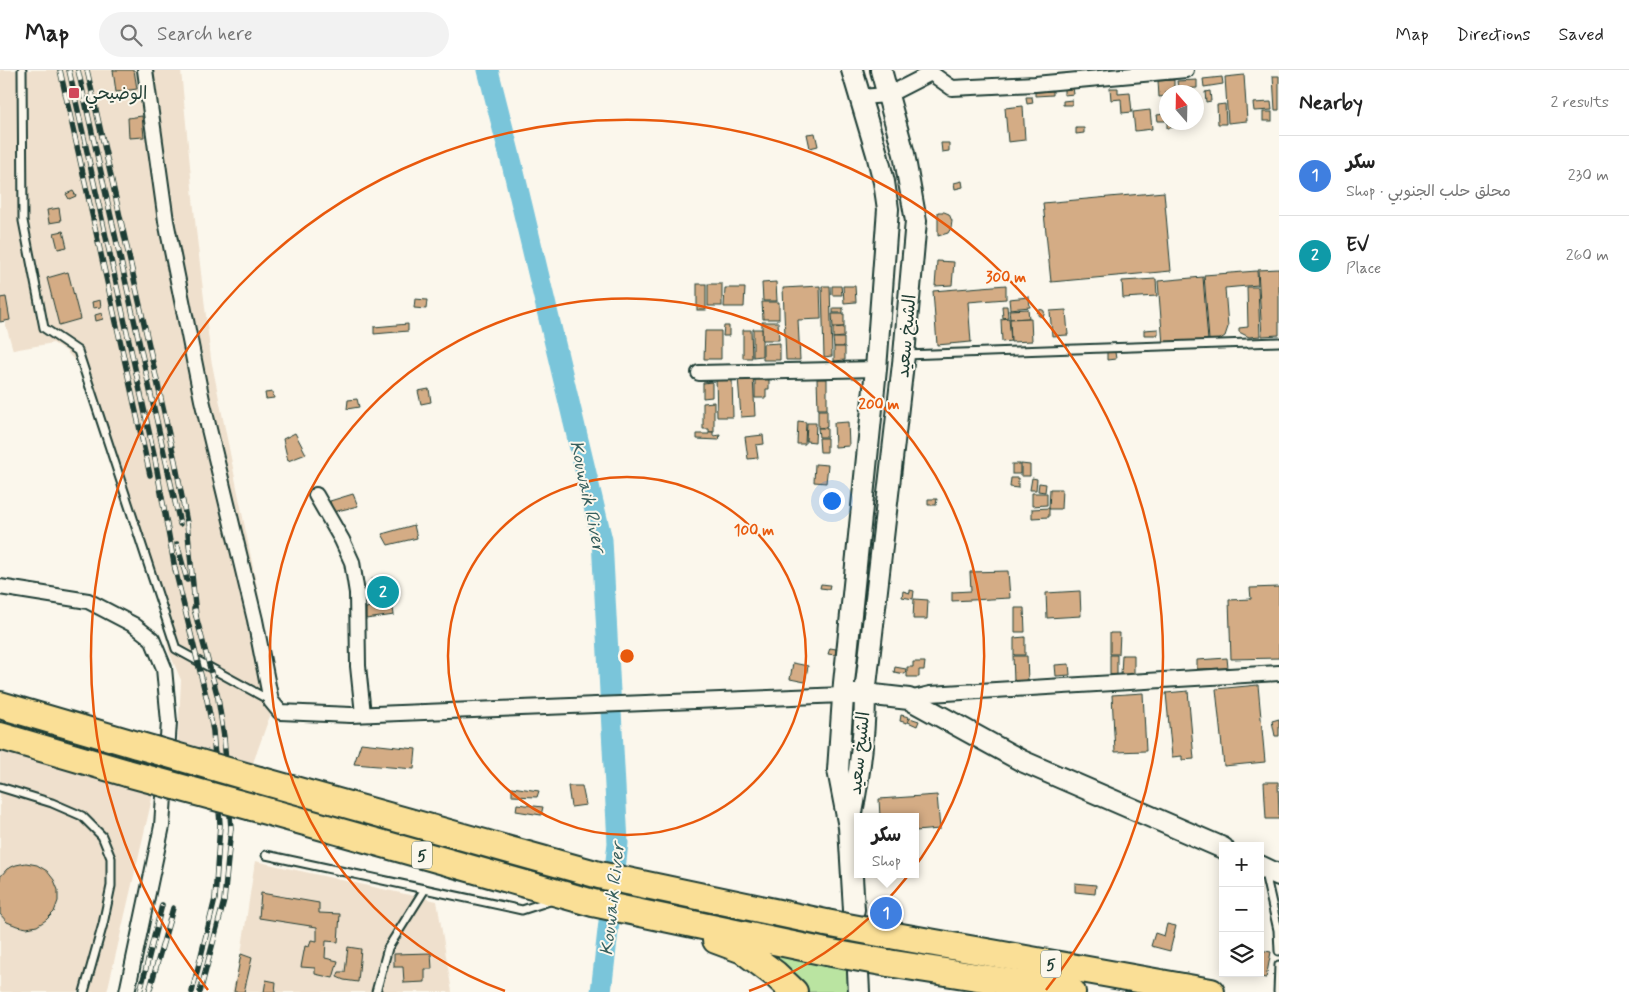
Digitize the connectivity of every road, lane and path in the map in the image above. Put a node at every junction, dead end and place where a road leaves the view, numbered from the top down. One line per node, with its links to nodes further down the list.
1 (22, 70): 19 (lane)
2 (145, 70): 19 (street)
3 (852, 70): 8 (main road, الشيخ سعيد)
4 (880, 70): 7 (main road, الشيخ سعيد)
5 (1186, 70): 6 (street)
6 (931, 71): 7 (street)
7 (888, 95): 8 (street); 10 (main road, الشيخ سعيد)
8 (860, 97): 11 (main road, الشيخ سعيد)
9 (1279, 342): 10 (lane)
10 (904, 355): 16 (main road, الشيخ سعيد)
11 (876, 369): 12 (street); 17 (main road, الشيخ سعيد)
12 (699, 373)
13 (316, 495): 21 (street)
14 (0, 587): 36 (street)
15 (1279, 673): 18 (street)
16 (865, 694): 17 (main road); 18 (main road); 24 (main road, الشيخ سعيد)
17 (843, 695): 21 (street); 24 (main road, الشيخ سعيد)
18 (909, 699): 25 (main road)
19 (271, 701): 21 (street)
20 (0, 705): 41 (highway, 5, bridge)
21 (363, 714)
22 (0, 736): 29 (highway, 5, bridge)
23 (0, 787): 35 (lane)
24 (849, 827): 30 (main road)
25 (1219, 846)
26 (266, 855): 28 (lane)
27 (1268, 870): 32 (lane)
28 (425, 889): 29 (lane); 37 (lane)
29 (567, 896): 31 (highway, 5)
30 (854, 910)
31 (643, 913): 38 (highway); 40 (highway, 5, bridge)
32 (1279, 951)
33 (1279, 965): 42 (lane)
34 (858, 972): 39 (main road)
35 (84, 992)
36 (126, 992)
37 (376, 992)
38 (794, 992)
39 (859, 992)
40 (1072, 992)
41 (1212, 992)
42 (1278, 992)

